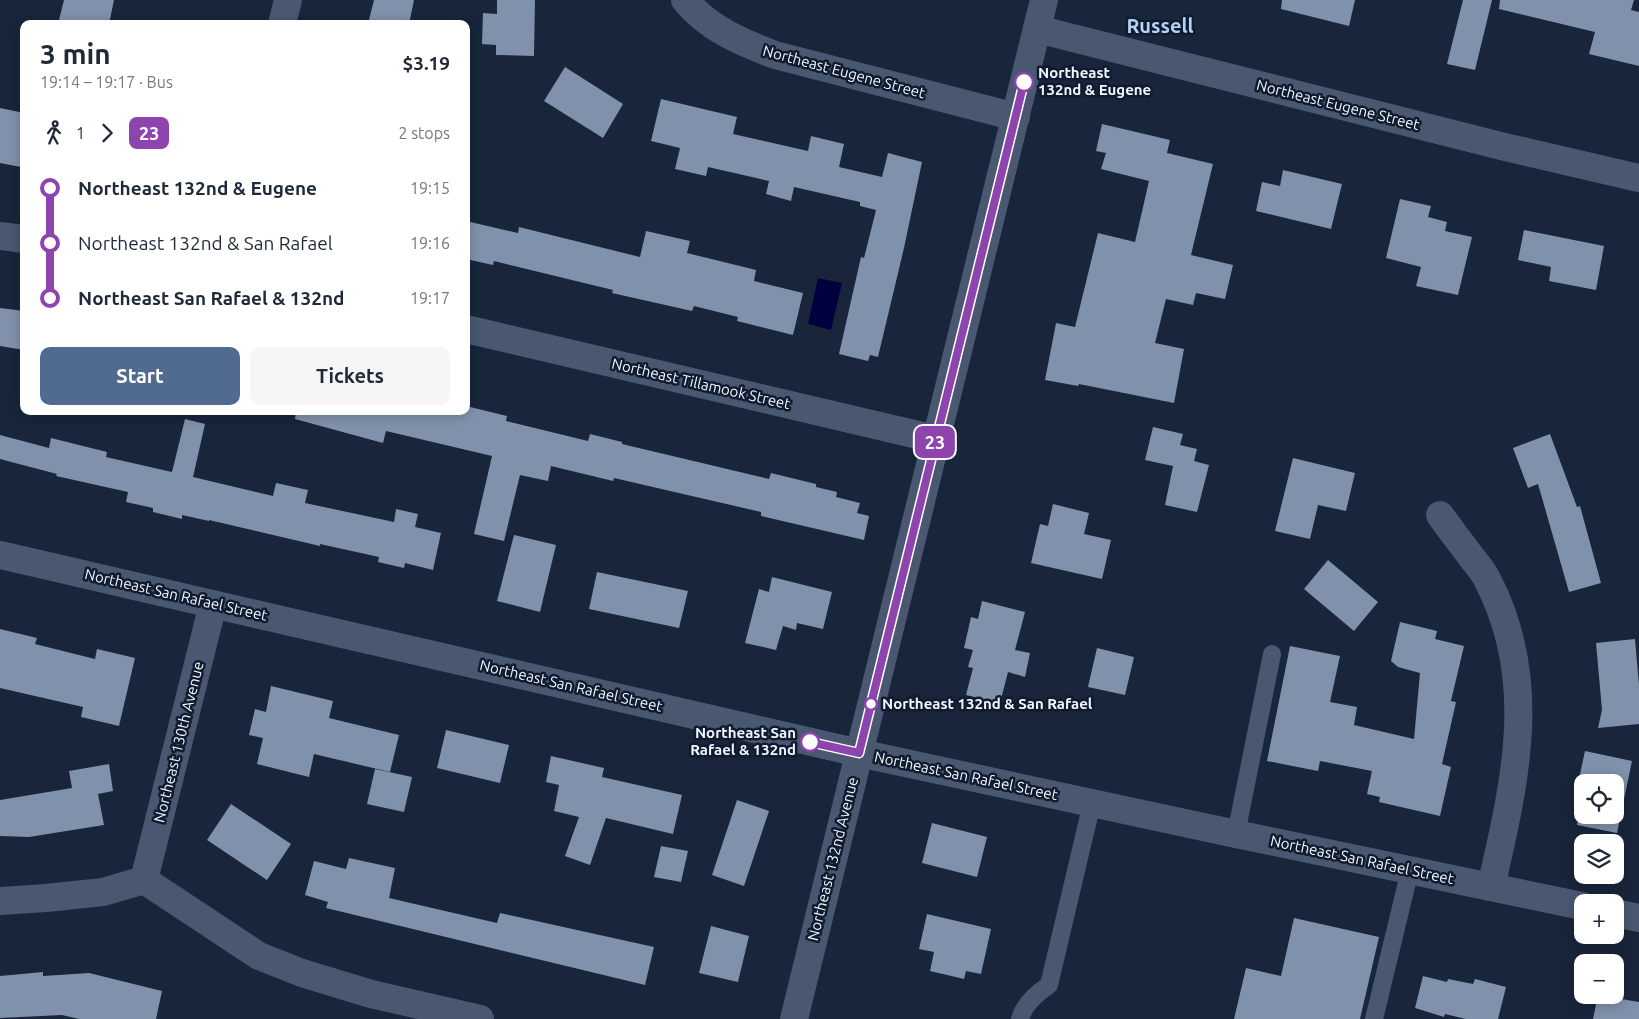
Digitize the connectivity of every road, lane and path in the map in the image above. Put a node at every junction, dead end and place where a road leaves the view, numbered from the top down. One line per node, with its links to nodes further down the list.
1 (288, 0): 4 (street)
2 (685, 0): 6 (street, Northeast Eugene Street)
3 (1044, 0): 5 (street, Northeast 132nd Avenue)
4 (283, 20)
5 (1037, 29): 6 (street, Northeast 132nd Avenue); 7 (street, Northeast Eugene Street)
6 (1016, 117): 11 (street, Northeast 132nd Avenue)
7 (1639, 178)
8 (0, 236): 9 (street)
9 (20, 239)
10 (470, 330): 11 (street, Northeast Tillamook Street)
11 (935, 440): 16 (street, Northeast 132nd Avenue)
12 (1440, 515): 21 (street)
13 (0, 555): 14 (street, Northeast San Rafael Street)
14 (213, 604): 16 (street, Northeast San Rafael Street); 20 (street, Northeast 130th Avenue)
15 (1272, 654): 18 (lane)
16 (859, 753): 17 (street, Northeast San Rafael Street); 27 (street, Northeast 132nd Avenue)
17 (1092, 803): 18 (street, Northeast San Rafael Street); 28 (lane)
18 (1236, 834): 19 (street, Northeast San Rafael Street)
19 (1410, 870): 21 (street, Northeast San Rafael Street); 29 (lane)
20 (144, 880): 22 (street); 26 (street)
21 (1491, 887): 23 (street, Northeast San Rafael Street)
22 (0, 901)
23 (1574, 904)
24 (1624, 915): 25 (street)
25 (1639, 918)
26 (480, 1019)
27 (794, 1019)
28 (1020, 1019)
29 (1374, 1019)

